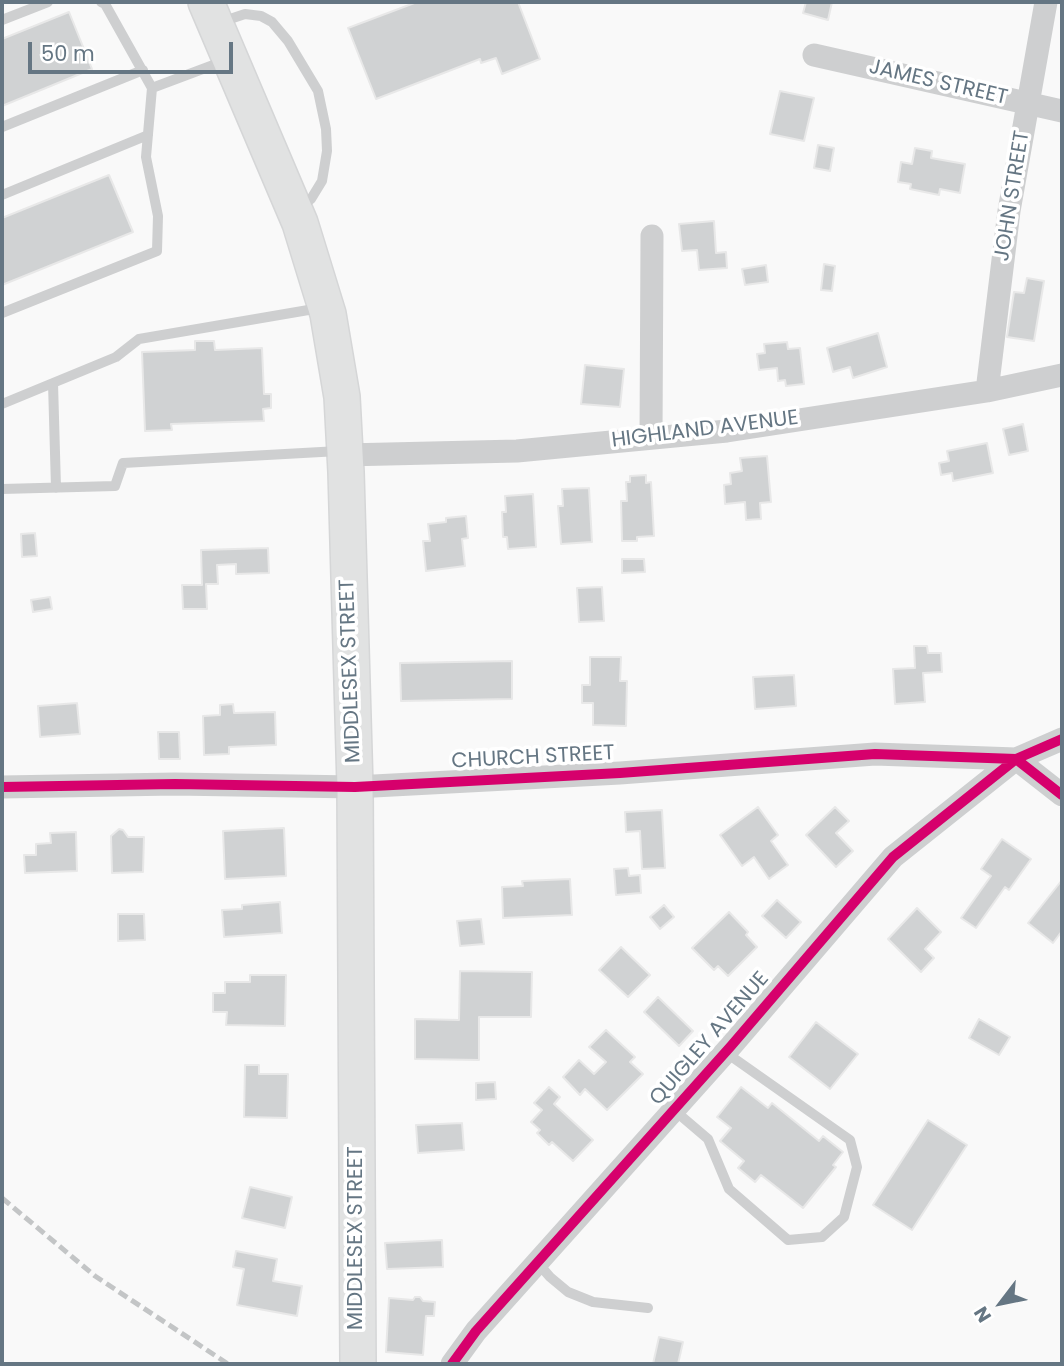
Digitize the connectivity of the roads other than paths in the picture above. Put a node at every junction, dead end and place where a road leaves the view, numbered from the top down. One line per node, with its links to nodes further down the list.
1 (48, 2): 6 (lane)
2 (101, 2): 9 (lane)
3 (248, 2): 5 (lane)
4 (1046, 2): 11 (street, JOHN STREET)
5 (222, 13): 8 (main road, MIDDLESEX STREET); 16 (lane)
6 (2, 20)
7 (814, 55): 11 (street, JAMES STREET)
8 (230, 59): 10 (lane); 16 (main road, MIDDLESEX STREET)
9 (143, 70): 10 (lane); 13 (lane)
10 (152, 88): 14 (lane)
11 (1029, 103): 12 (street, JAMES STREET); 22 (street, JOHN STREET)
12 (1062, 111)
13 (2, 127)
14 (148, 135): 15 (lane); 19 (lane)
15 (2, 195)
16 (295, 212): 18 (main road, MIDDLESEX STREET)
17 (652, 236): 24 (street)
18 (326, 307): 21 (lane); 25 (main road, MIDDLESEX STREET)
19 (2, 313)
20 (1062, 375): 22 (street, HIGHLAND AVENUE)
21 (53, 383): 23 (lane); 26 (lane)
22 (987, 391): 24 (street, HIGHLAND AVENUE)
23 (2, 404)
24 (651, 438): 25 (street, HIGHLAND AVENUE)
25 (345, 453): 26 (lane); 31 (main road, MIDDLESEX STREET)
26 (56, 488): 27 (lane)
27 (2, 489)
28 (1062, 739): 29 (street, CHURCH STREET)
29 (1016, 758): 31 (street, CHURCH STREET); 32 (street); 33 (street, QUIGLEY AVENUE)
30 (2, 787): 31 (street, CHURCH STREET)
31 (355, 787): 37 (main road, MIDDLESEX STREET)
32 (1062, 795)
33 (725, 1052): 34 (street, QUIGLEY AVENUE); 34 (lane)
34 (674, 1110): 35 (street, QUIGLEY AVENUE)
35 (537, 1262): 36 (lane); 38 (street, QUIGLEY AVENUE)
36 (648, 1308)
37 (358, 1364)
38 (452, 1364)

